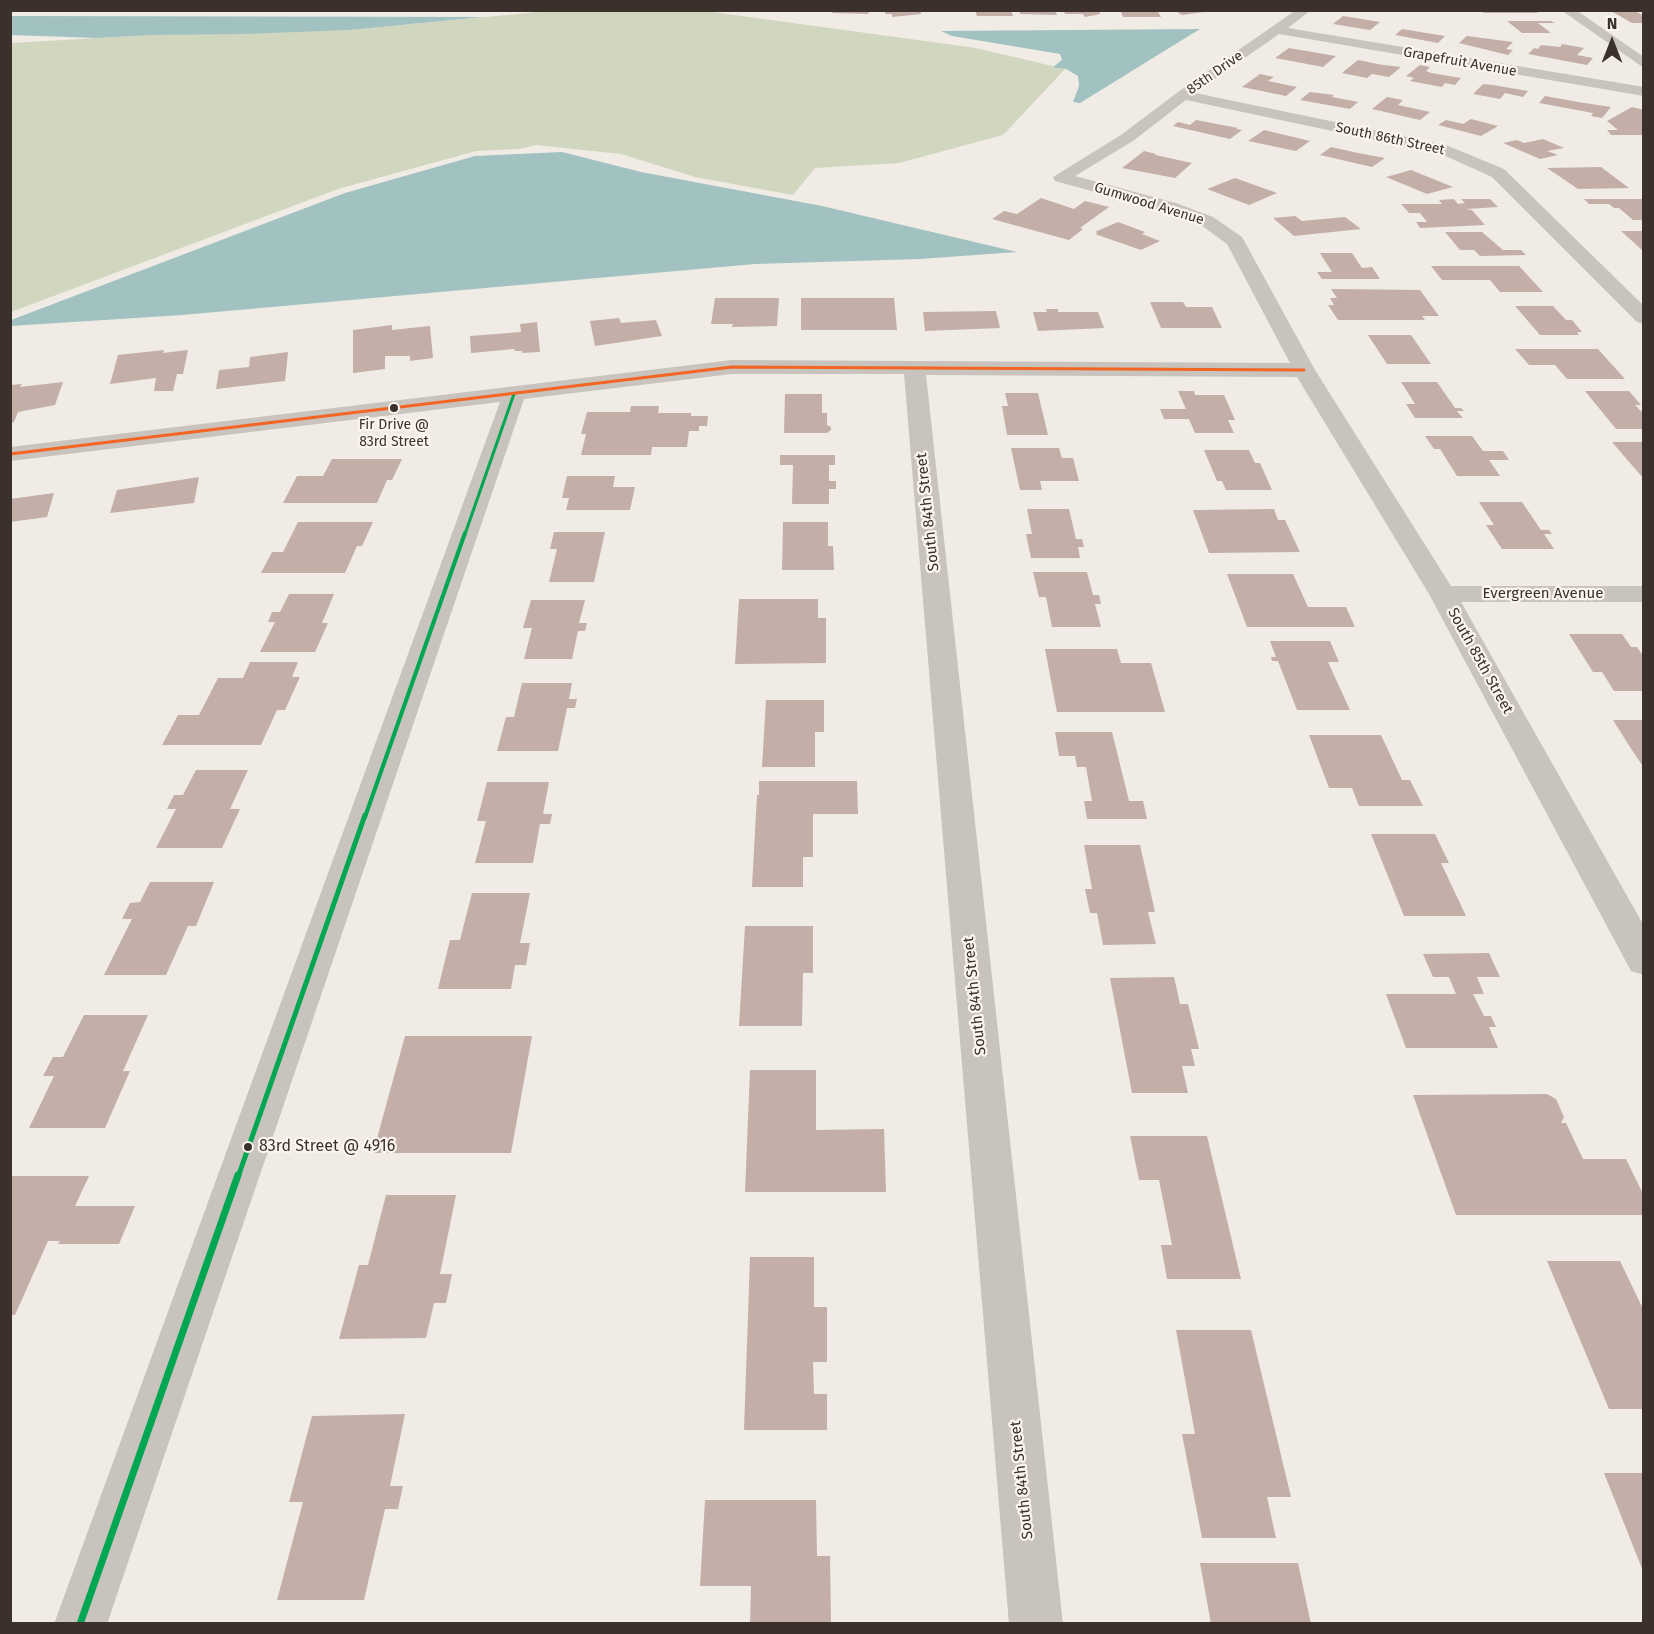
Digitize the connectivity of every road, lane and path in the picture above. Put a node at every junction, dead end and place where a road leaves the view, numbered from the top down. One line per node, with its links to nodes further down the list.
1 (1305, 10): 3 (street, 85th Drive)
2 (1567, 10): 4 (street)
3 (1277, 30): 5 (street, Grapefruit Avenue); 6 (street, 85th Drive)
4 (1644, 64)
5 (1644, 92)
6 (1183, 95): 7 (street, 85th Drive); 8 (street, South 86th Street)
7 (1127, 138): 10 (street, Gumwood Avenue)
8 (1644, 318)
9 (914, 369): 10 (street); 11 (street); 17 (street, South 84th Street)
10 (1304, 370): 13 (street, South 85th Street)
11 (514, 394): 12 (street); 16 (street)
12 (10, 454)
13 (1443, 594): 14 (street, Evergreen Avenue); 15 (street, South 85th Street)
14 (1644, 594)
15 (1644, 960)
16 (80, 1623)
17 (1036, 1623)

